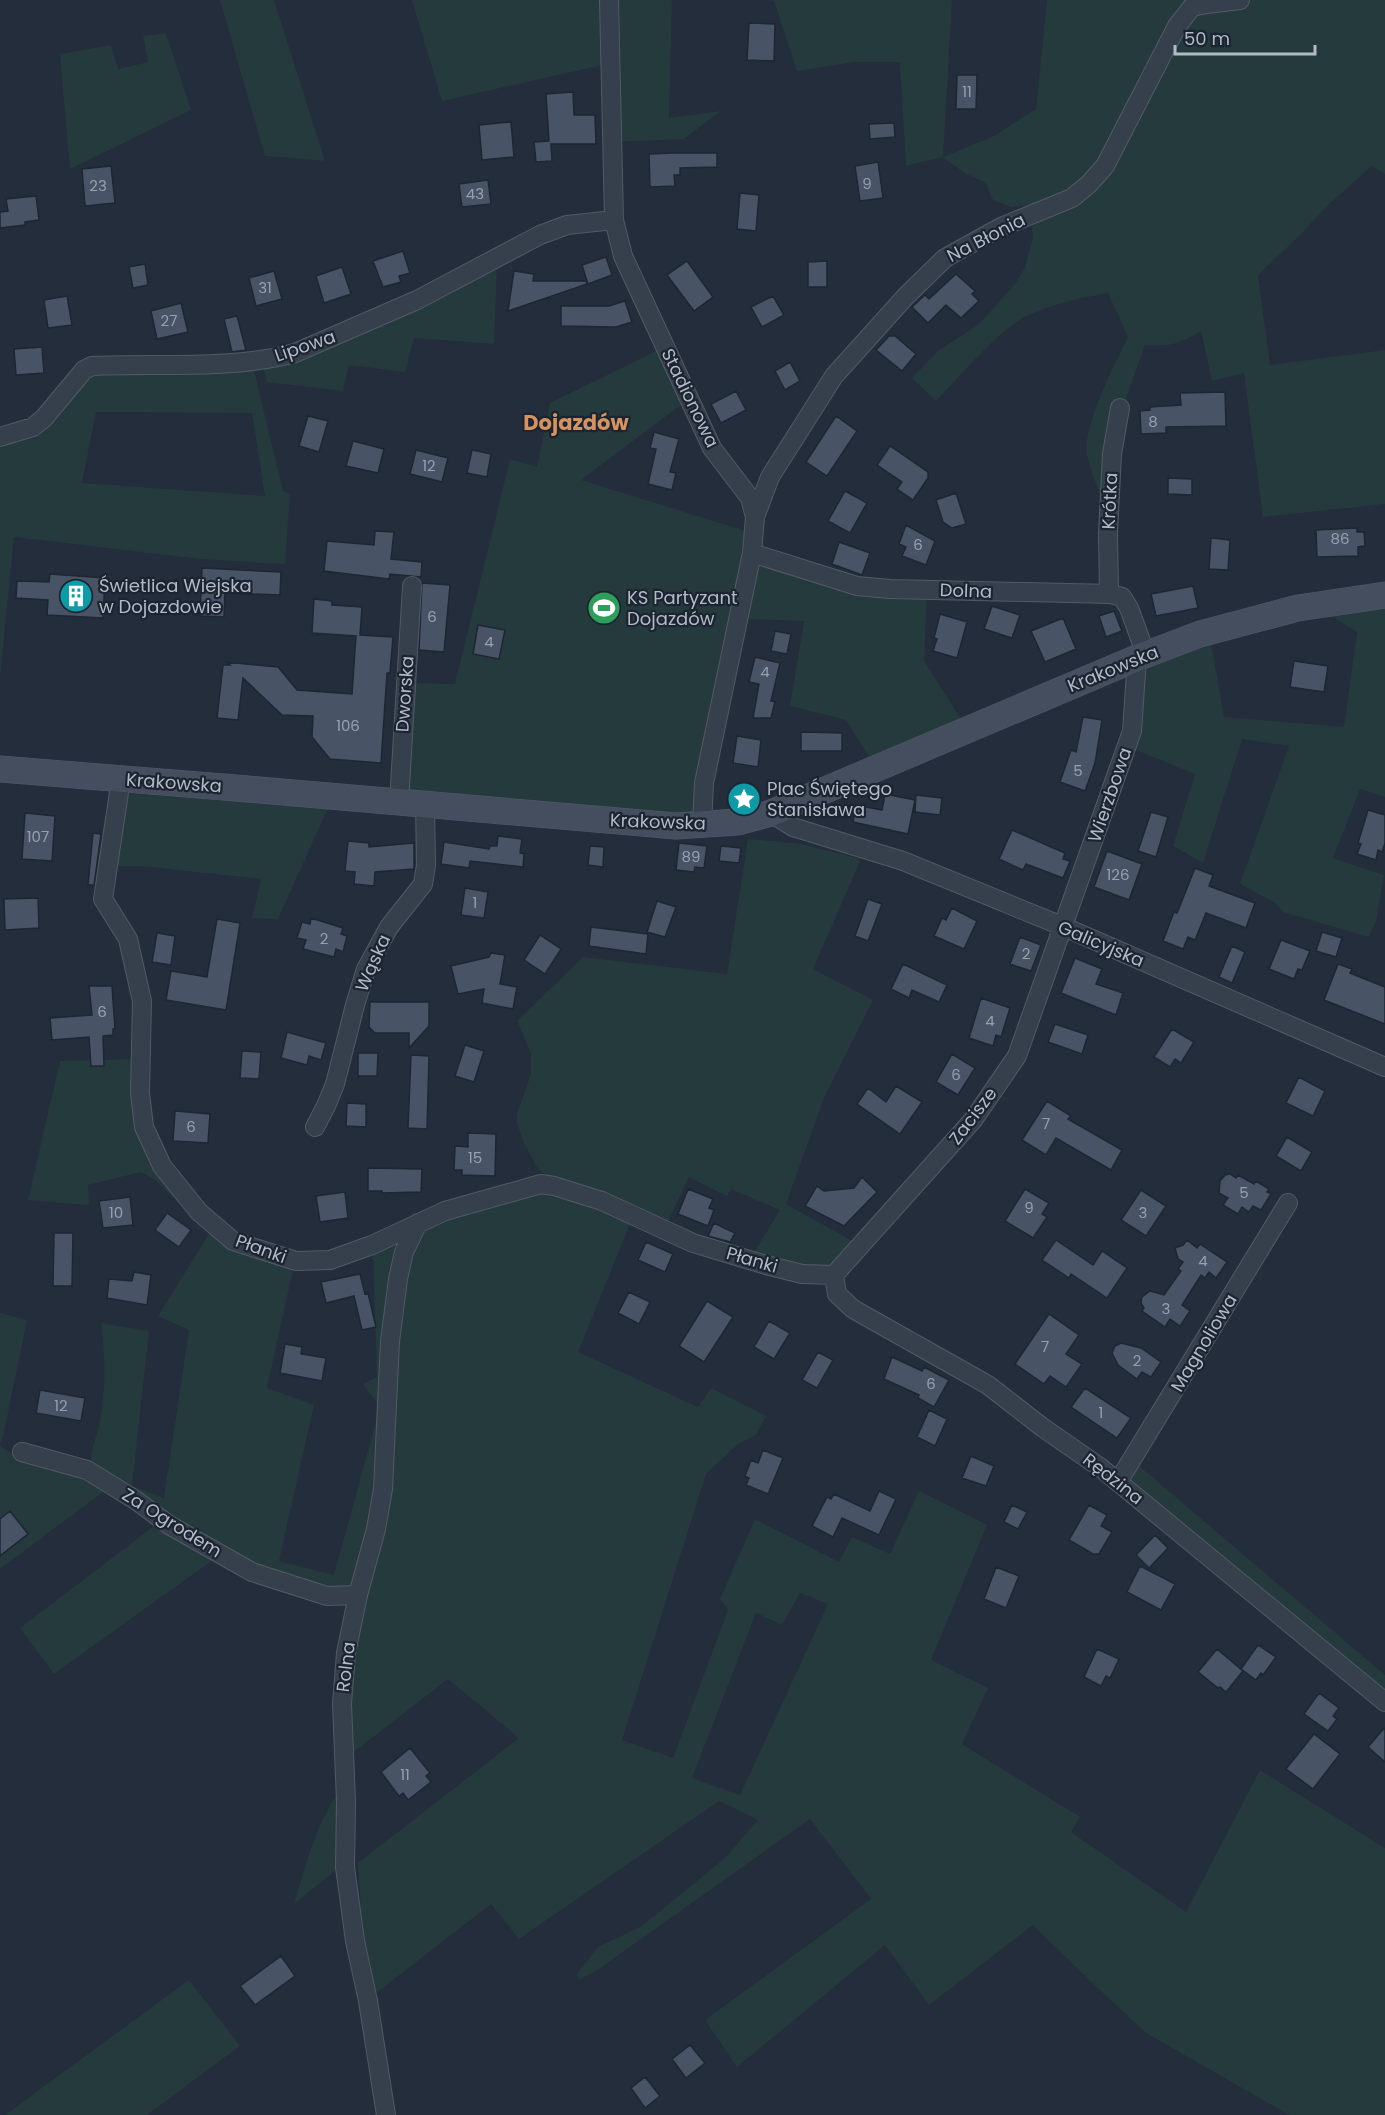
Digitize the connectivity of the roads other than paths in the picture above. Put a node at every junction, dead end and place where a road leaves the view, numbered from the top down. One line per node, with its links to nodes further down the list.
1 (609, 0): 3 (street, Stadionowa)
2 (1239, 0): 6 (street, Na Błonia)
3 (614, 220): 5 (street, Lipowa); 6 (street, Stadionowa)
4 (1120, 408): 9 (street, Krótka)
5 (0, 437)
6 (755, 517): 7 (street, Stadionowa)
7 (752, 553): 9 (street, Dolna); 17 (street, Stadionowa)
8 (412, 586): 14 (street, Dworska)
9 (1109, 594): 11 (street)
10 (1385, 595): 11 (street, Krakowska)
11 (1141, 657): 16 (street, Krakowska); 18 (street, Wierzbowa)
12 (0, 769): 13 (street, Krakowska)
13 (121, 779): 14 (street, Krakowska); 22 (street, Płanki)
14 (399, 802): 15 (street, Krakowska)
15 (425, 804): 17 (street, Krakowska); 20 (street, Wąska)
16 (782, 809): 17 (street, Krakowska); 18 (street, Galicyjska)
17 (702, 825)
18 (1062, 926): 19 (street, Galicyjska); 23 (street, Zacisze)
19 (1385, 1067)
20 (315, 1127)
21 (1288, 1203): 25 (street, Magnoliowa)
22 (418, 1223): 23 (street, Płanki); 26 (street, Rolna)
23 (834, 1275): 25 (street, Rędzina)
24 (22, 1452): 26 (street, Za Ogrodem)
25 (1118, 1482): 27 (street, Rędzina)
26 (358, 1595): 28 (street, Rolna)
27 (1385, 1702)
28 (386, 2115)

